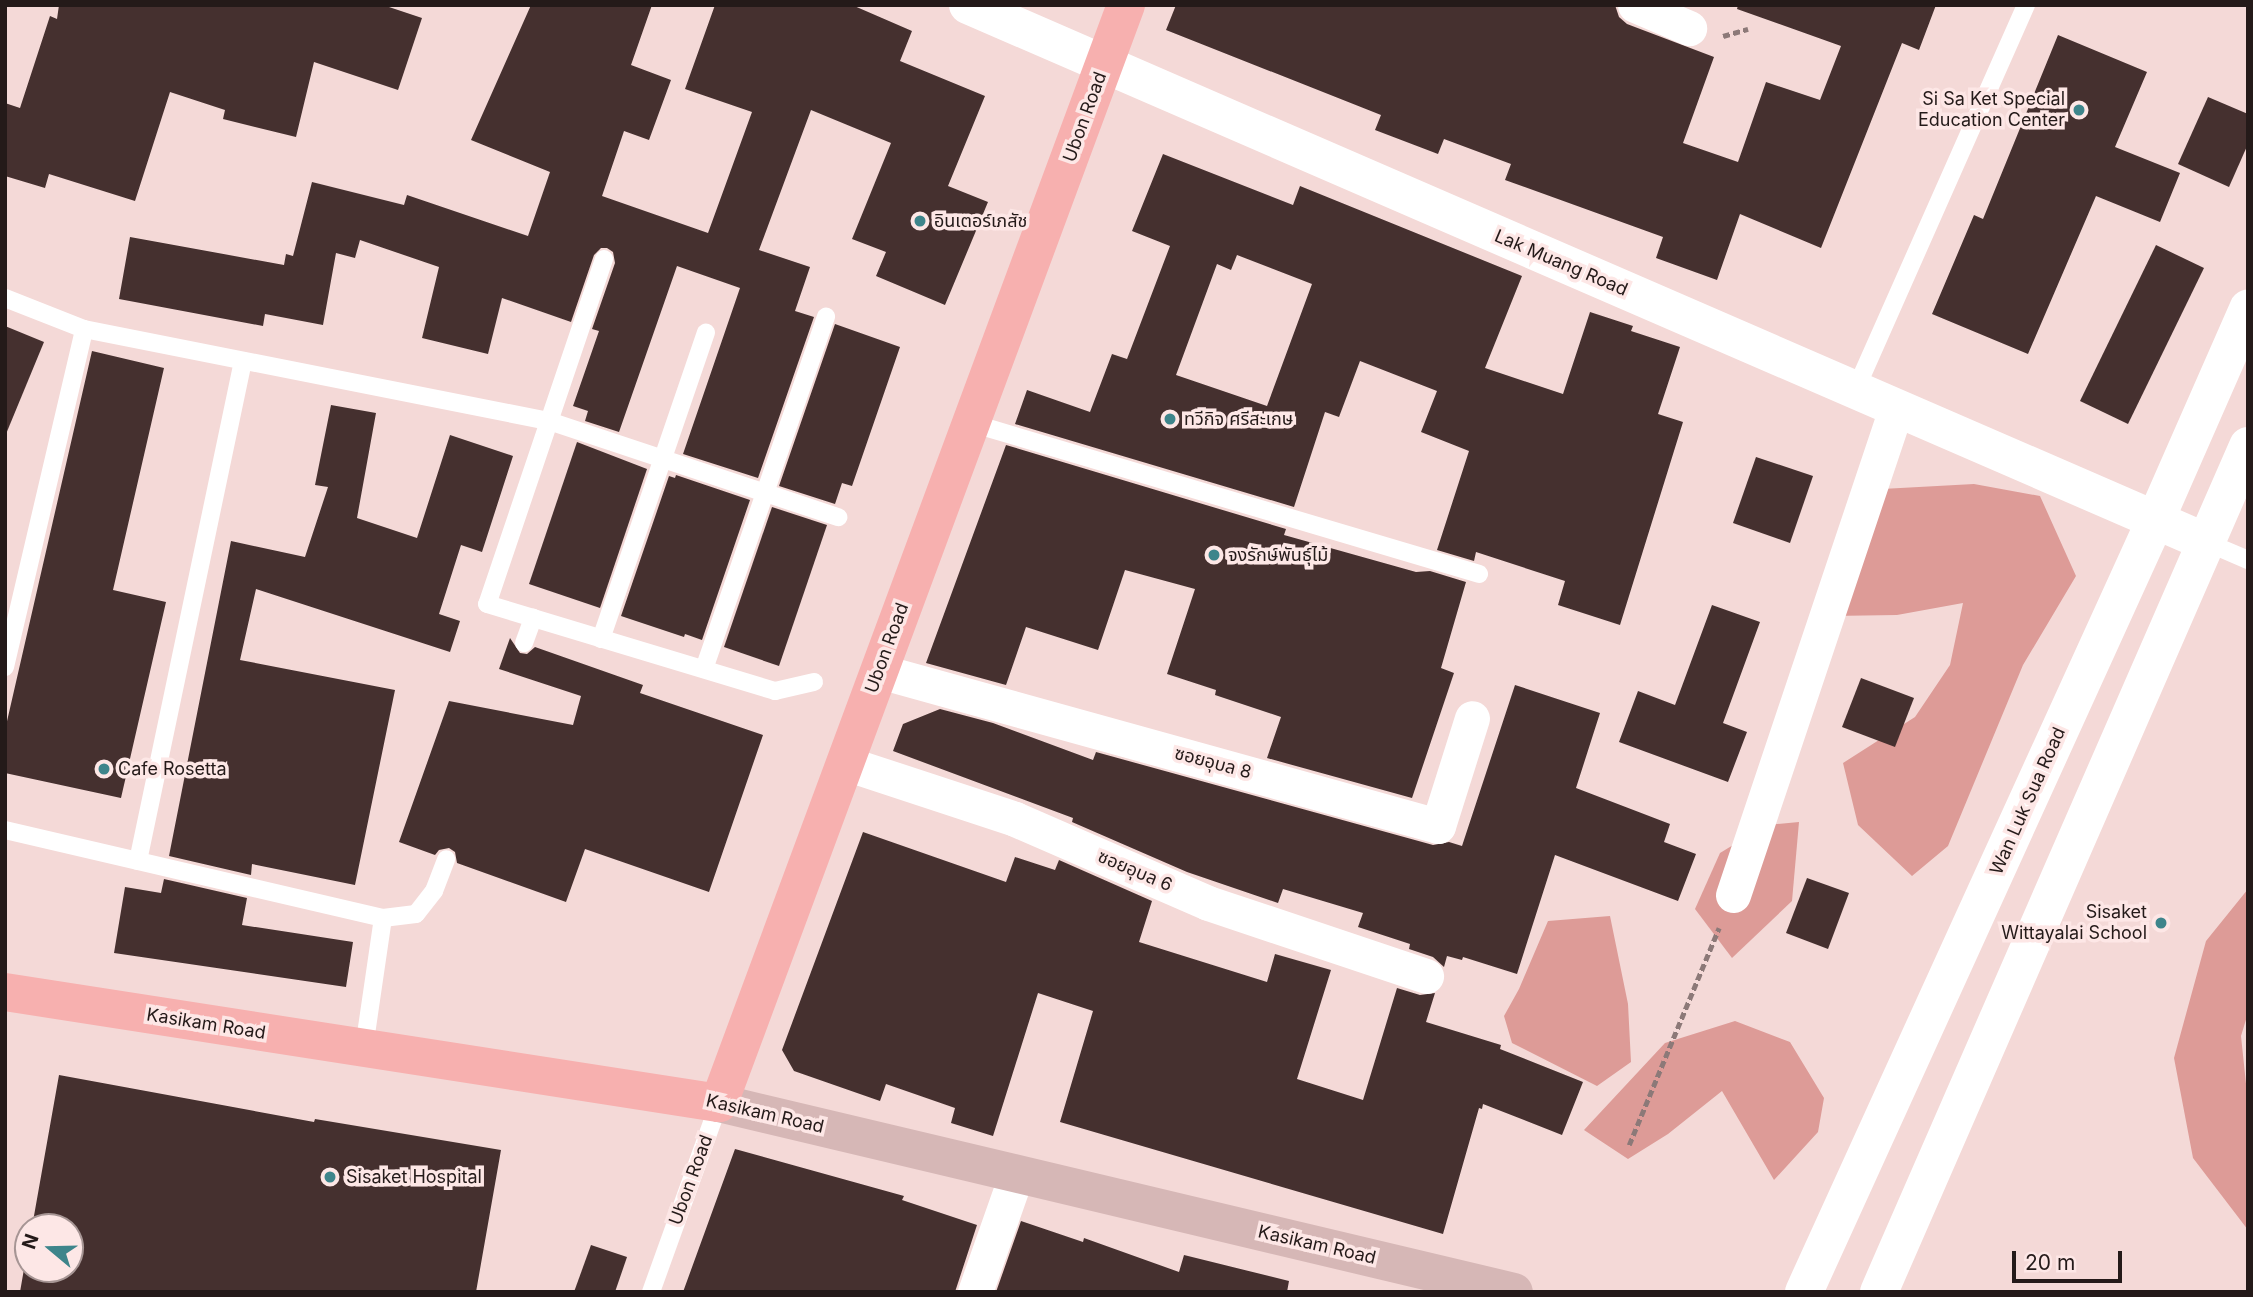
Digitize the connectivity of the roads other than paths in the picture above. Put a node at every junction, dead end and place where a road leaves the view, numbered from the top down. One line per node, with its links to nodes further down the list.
1 (968, 5): 6 (street, Lak Muang Road)
2 (1126, 5): 6 (main road, Ubon Road)
3 (1635, 5): 5 (street)
4 (2026, 5): 14 (lane)
5 (1689, 28)
6 (1104, 65): 14 (street, Lak Muang Road); 17 (main road, Ubon Road)
7 (604, 259): 16 (lane)
8 (5, 298): 11 (lane)
9 (2248, 309): 22 (street, Wan Luk Sua Road)
10 (826, 316): 20 (lane)
11 (84, 329): 13 (lane); 29 (lane)
12 (706, 332): 19 (lane)
13 (243, 361): 16 (lane); 37 (lane)
14 (1855, 391): 15 (street, Lak Muang Road)
15 (1896, 409): 22 (street, Lak Muang Road); 38 (street)
16 (549, 421): 19 (lane); 26 (lane)
17 (971, 423): 25 (lane); 31 (main road, Ubon Road)
18 (2248, 446): 23 (street)
19 (663, 458): 20 (lane); 27 (lane)
20 (765, 493): 21 (lane); 30 (lane)
21 (838, 517)
22 (2155, 521): 23 (street, Lak Muang Road); 48 (street, Wan Luk Sua Road)
23 (2206, 542): 24 (lane); 49 (street)
24 (2248, 560)
25 (1479, 574)
26 (533, 618): 27 (lane); 28 (lane)
27 (601, 639): 30 (lane)
28 (524, 643)
29 (5, 667)
30 (704, 669): 32 (lane)
31 (879, 671): 33 (street, ซอยอุบล 8); 34 (main road, Ubon Road)
32 (814, 682)
33 (1472, 718)
34 (845, 763): 40 (street, ซอยอุบล 6); 43 (main road, Ubon Road)
35 (5, 830): 37 (lane)
36 (446, 859): 39 (lane)
37 (138, 861): 39 (lane)
38 (1733, 895)
39 (383, 918): 42 (lane)
40 (1426, 975)
41 (5, 992): 42 (main road, Kasikam Road)
42 (364, 1048): 43 (main road, Kasikam Road)
43 (719, 1102): 44 (main road, Kasikam Road); 45 (lane, Ubon Road)
44 (1017, 1173): 46 (street); 47 (main road, Kasikam Road)
45 (651, 1292)
46 (975, 1292)
47 (1514, 1292)
48 (1804, 1292)
49 (1878, 1292)

